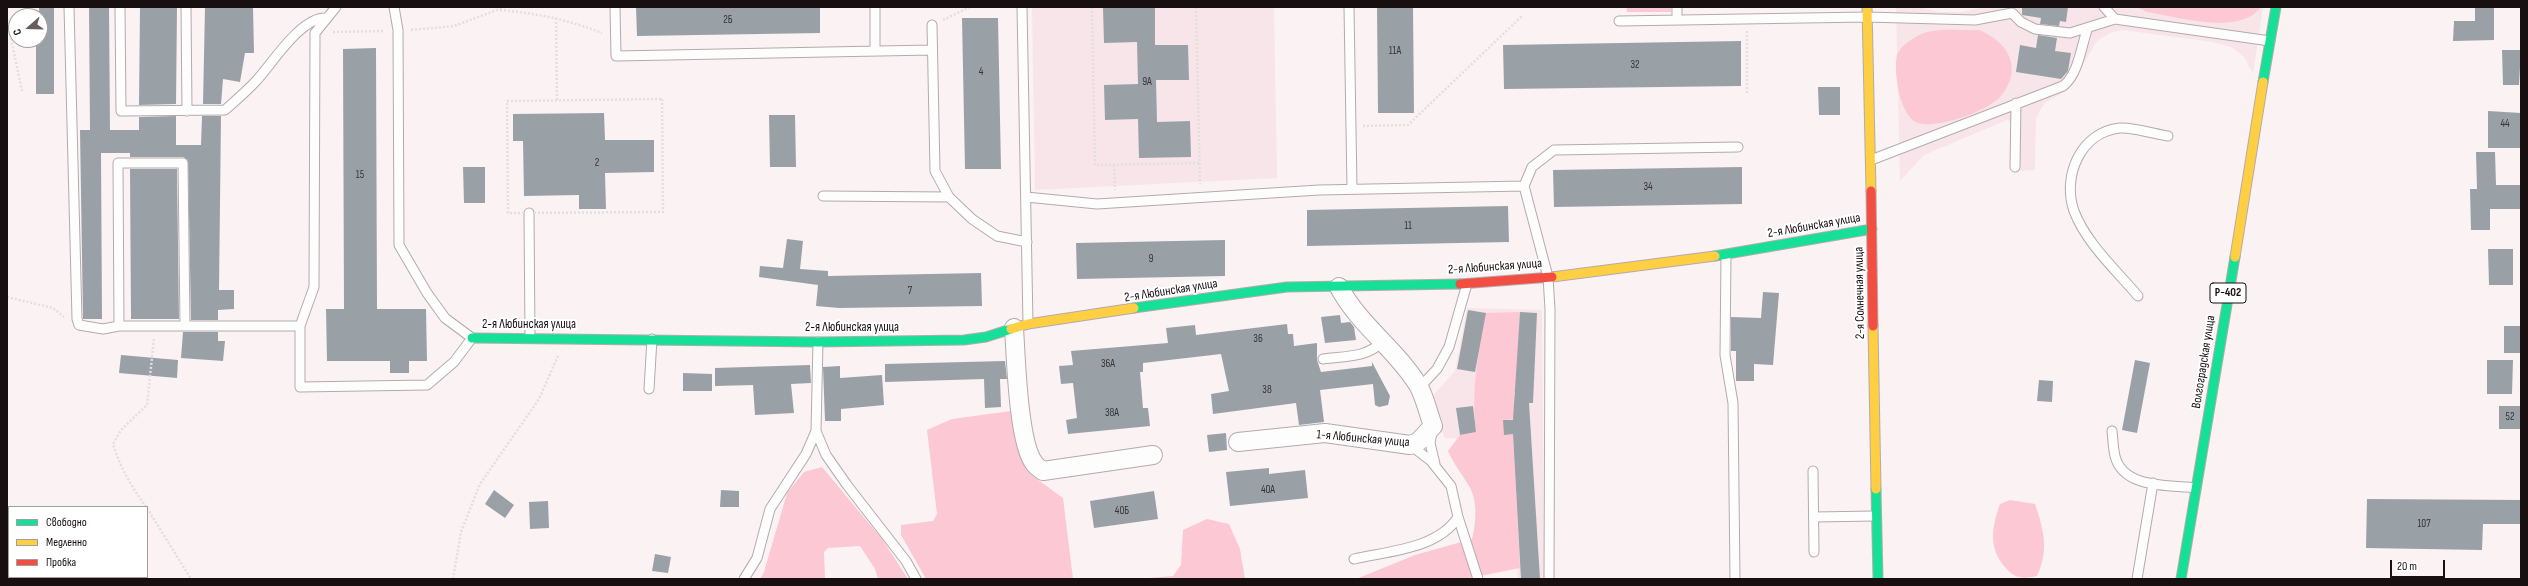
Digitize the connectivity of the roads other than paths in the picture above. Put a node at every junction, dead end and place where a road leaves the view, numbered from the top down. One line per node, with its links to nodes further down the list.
1 (69, 7): 44 (lane)
2 (120, 7): 26 (lane)
3 (186, 7): 26 (lane)
4 (336, 7): 16 (lane)
5 (394, 7): 49 (lane)
6 (615, 7): 24 (lane)
7 (874, 7): 24 (lane)
8 (1022, 7): 35 (lane)
9 (1349, 7): 32 (lane)
10 (1677, 7): 18 (lane)
11 (1867, 7): 15 (street, 2-я Солнечная улица)
12 (2104, 7): 17 (lane)
13 (2276, 7): 22 (street, Волгоградская улица / Р-402)
14 (2014, 10): 15 (lane); 21 (lane)
15 (1867, 17): 18 (lane); 29 (street, 2-я Солнечная улица)
16 (325, 18): 26 (lane); 46 (lane)
17 (2115, 19): 21 (lane); 22 (lane)
18 (1677, 20): 19 (lane)
19 (1620, 21)
20 (932, 25): 23 (lane)
21 (2087, 30): 25 (lane)
22 (2270, 41): 65 (street, Волгоградская улица / Р-402)
23 (932, 50): 24 (lane); 34 (lane)
24 (875, 51)
25 (2016, 103): 29 (lane); 30 (lane)
26 (187, 111)
27 (2168, 136): 43 (lane)
28 (1738, 147): 31 (lane)
29 (1870, 160): 37 (street, 2-я Солнечная улица)
30 (2015, 167)
31 (1524, 186): 32 (lane); 40 (lane)
32 (1352, 189): 35 (lane)
33 (823, 196): 34 (lane)
34 (949, 197): 38 (lane)
35 (1026, 197): 38 (lane)
36 (529, 213): 48 (lane)
37 (1872, 229): 39 (street, 2-я Любинская улица); 67 (street, 2-я Солнечная улица)
38 (1027, 242): 47 (lane)
39 (1726, 255): 40 (street, 2-я Любинская улица); 75 (lane)
40 (1548, 277): 41 (street, 2-я Любинская улица); 74 (lane)
41 (1467, 284): 42 (street, 2-я Любинская улица); 54 (lane)
42 (1339, 287): 47 (street, 2-я Любинская улица); 52 (street)
43 (2138, 296)
44 (119, 326): 45 (lane); 45 (lane)
45 (184, 326): 46 (lane)
46 (300, 326): 49 (lane)
47 (1021, 326): 51 (street, 2-я Любинская улица); 61 (street)
48 (530, 337): 49 (street, 2-я Любинская улица); 50 (street, 2-я Любинская улица)
49 (472, 338)
50 (652, 339): 51 (street, 2-я Любинская улица); 55 (lane)
51 (818, 342): 57 (lane)
52 (1382, 342): 53 (lane); 54 (street)
53 (1323, 359)
54 (1420, 387): 56 (street)
55 (649, 389)
56 (1433, 426): 60 (street, 1-я Любинская улица); 62 (lane)
57 (816, 431): 71 (lane); 72 (lane)
58 (2112, 431): 64 (lane)
59 (1238, 442): 60 (street, 1-я Любинская улица)
60 (1410, 445): 62 (lane)
61 (1153, 455)
62 (1437, 469): 68 (lane)
63 (1813, 471): 66 (lane)
64 (2153, 483): 65 (lane); 77 (lane)
65 (2196, 488): 78 (street, Волгоградская улица / Р-402)
66 (1814, 516): 67 (lane); 69 (lane)
67 (1876, 516): 76 (street, 2-я Солнечная улица)
68 (1458, 517): 70 (lane); 73 (lane)
69 (1814, 552)
70 (1354, 559)
71 (744, 579)
72 (916, 579)
73 (1478, 579)
74 (1549, 579)
75 (1735, 579)
76 (1878, 579)
77 (2137, 579)
78 (2181, 579)

